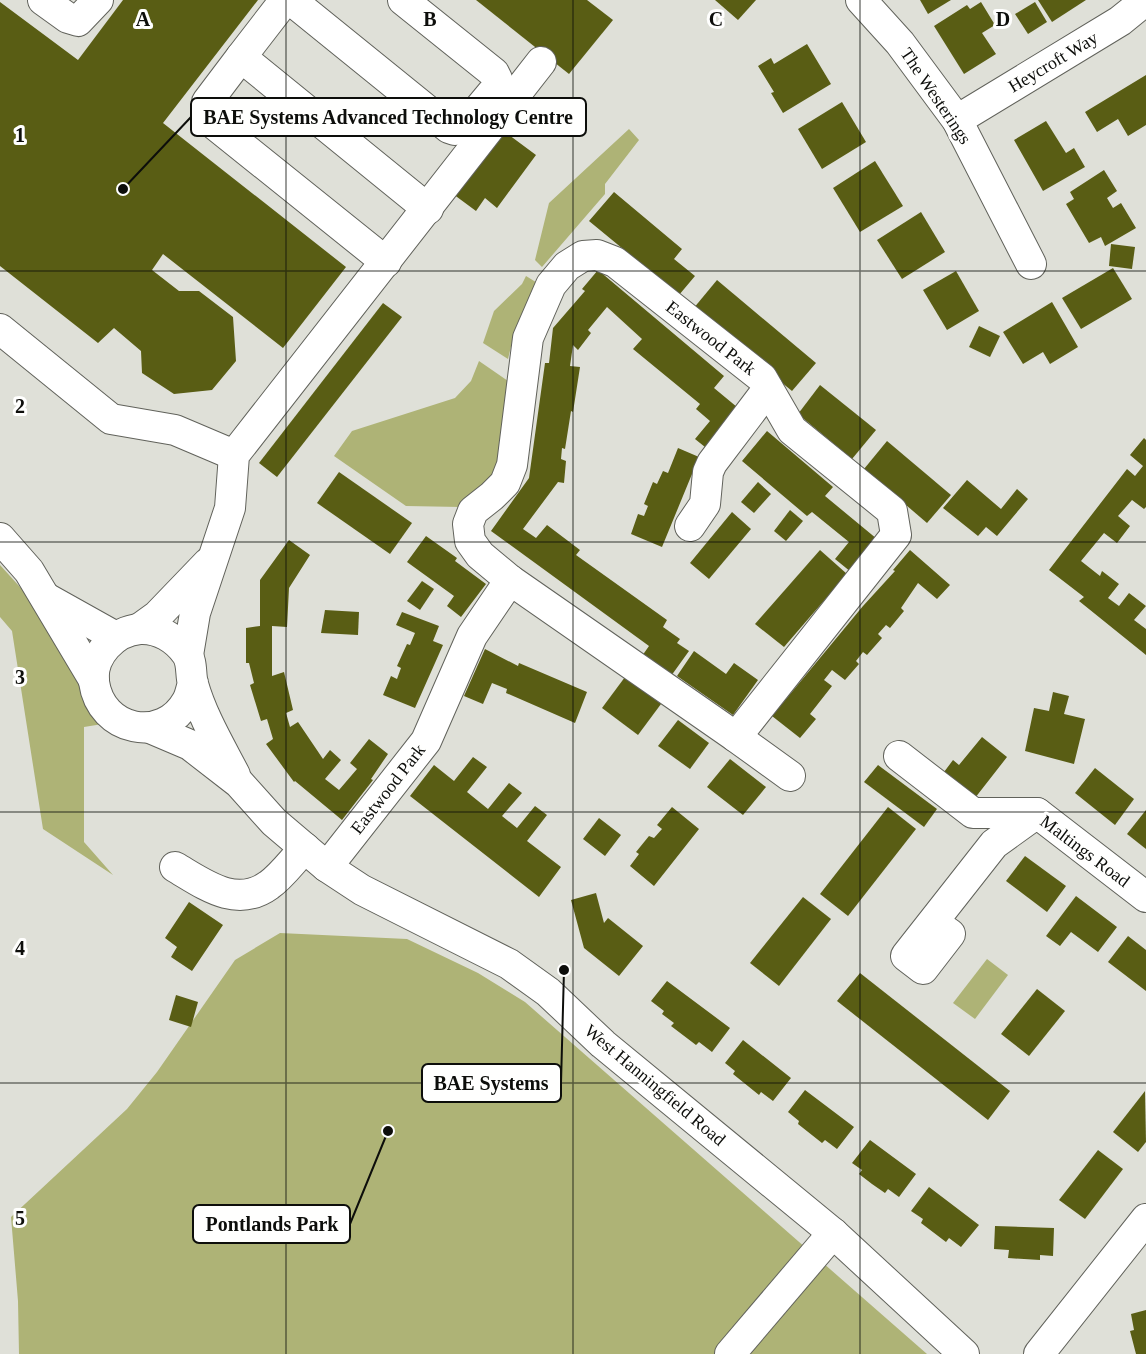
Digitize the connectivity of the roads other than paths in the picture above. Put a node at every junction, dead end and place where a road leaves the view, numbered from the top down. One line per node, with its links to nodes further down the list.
1 (43, 0): 2 (street)
2 (98, 0)
3 (285, 0): 8 (street)
4 (291, 0): 5 (street)
5 (403, 0)
6 (861, 0): 10 (street, The Westerings)
7 (1146, 0): 10 (street, Heycroft Way)
8 (241, 57): 11 (street); 12 (street)
9 (541, 62): 11 (street)
10 (957, 120): 13 (street, The Westerings)
11 (428, 209): 12 (street)
12 (386, 262): 16 (street)
13 (1031, 264)
14 (0, 329): 16 (street)
15 (768, 389): 17 (street); 20 (street, Eastwood Park); 26 (street, Eastwood Park)
16 (234, 454): 19 (street)
17 (690, 525)
18 (0, 538): 21 (street, West Hanningfield Road)
19 (212, 558): 22 (street); 23 (street)
20 (510, 580): 26 (street, Eastwood Park); 31 (street, Eastwood Park)
21 (48, 600): 22 (street, West Hanningfield Road); 24 (street, West Hanningfield Road)
22 (127, 633): 23 (street, West Hanningfield Road); 24 (street)
23 (190, 669): 25 (street); 29 (street, West Hanningfield Road)
24 (94, 680): 25 (street, West Hanningfield Road)
25 (150, 728): 29 (street, West Hanningfield Road)
26 (736, 737): 28 (street, Eastwood Park)
27 (899, 756): 30 (street)
28 (790, 776)
29 (239, 783): 31 (street, West Hanningfield Road)
30 (1037, 813): 33 (street, Maltings Road); 34 (street, Maltings Road)
31 (316, 857): 32 (street, Eastwood Park); 36 (street, West Hanningfield Road)
32 (175, 867)
33 (1146, 897)
34 (933, 922)
35 (1146, 1219): 39 (street)
36 (833, 1233): 37 (street); 38 (street, West Hanningfield Road)
37 (730, 1354)
38 (964, 1354)
39 (1039, 1354)

